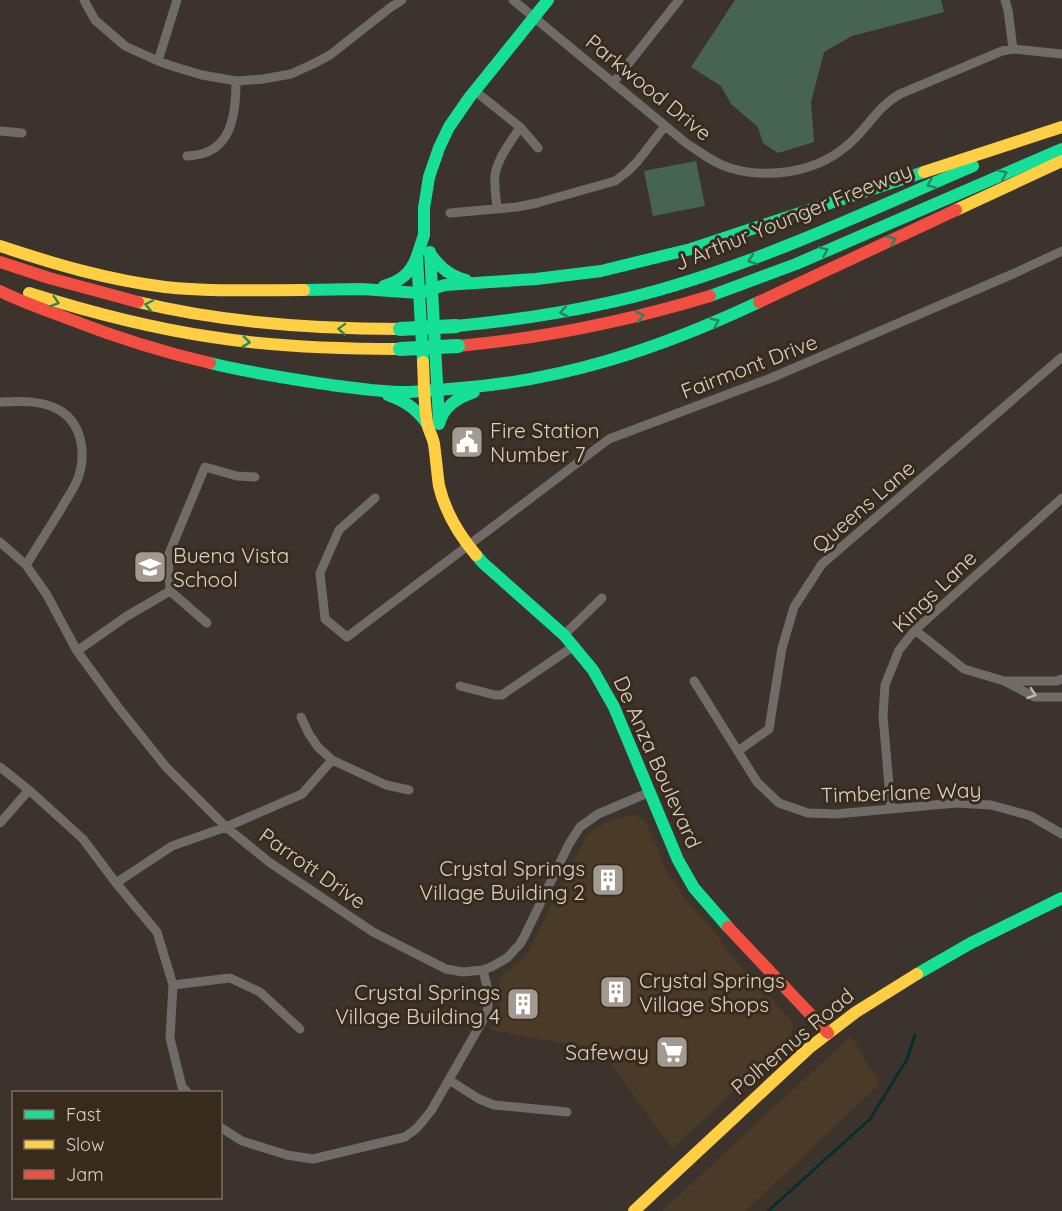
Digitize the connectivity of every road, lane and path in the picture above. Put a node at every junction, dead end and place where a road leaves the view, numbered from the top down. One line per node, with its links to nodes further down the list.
1 (84, 0): 11 (street)
2 (177, 0): 11 (street)
3 (402, 0): 12 (street)
4 (513, 0): 8 (street, Parkwood Drive)
5 (548, 0): 8 (main road, De Anza Boulevard)
6 (679, 0): 13 (street)
7 (1005, 0): 9 (street)
8 (534, 16): 13 (street, Parkwood Drive); 14 (main road, De Anza Boulevard)
9 (1012, 49): 10 (street, Parkwood Drive); 15 (street, Parkwood Drive)
10 (1062, 54)
11 (158, 61): 12 (street)
12 (236, 81): 22 (street)
13 (614, 83): 15 (street, Parkwood Drive)
14 (475, 91): 16 (street); 28 (main road, De Anza Boulevard)
15 (664, 126): 24 (street)
16 (520, 127): 20 (street); 24 (street)
17 (1062, 127): 29 (main road, J Arthur Younger Freeway, one-way to 29, bridge); 30 (main road)
18 (0, 131): 19 (street)
19 (22, 133)
20 (538, 148)
21 (1062, 149): 31 (main road, J Arthur Younger Freeway, one-way to 21, bridge)
22 (187, 156)
23 (1062, 161): 36 (main road, one-way to 23)
24 (497, 208): 25 (street)
25 (450, 213)
26 (0, 246): 32 (main road)
27 (1062, 251): 45 (street, Fairmont Drive)
28 (424, 255): 30 (main road); 32 (main road); 33 (main road, De Anza Boulevard)
29 (0, 262)
30 (482, 282): 33 (main road)
31 (0, 283)
32 (362, 289): 33 (main road)
33 (426, 290): 38 (main road, De Anza Boulevard)
34 (0, 291): 37 (main road)
35 (1062, 357): 60 (street, Queens Lane)
36 (498, 386): 38 (main road); 40 (main road)
37 (373, 390): 38 (main road); 40 (main road)
38 (431, 390): 40 (main road, De Anza Boulevard)
39 (0, 402): 46 (street)
40 (433, 424): 45 (main road, De Anza Boulevard)
41 (255, 477): 47 (street)
42 (375, 498): 45 (street, Fairmont Drive)
43 (1062, 498): 50 (street, Kings Lane)
44 (0, 542): 46 (street, Parrott Drive)
45 (468, 546): 51 (main road, De Anza Boulevard)
46 (26, 565): 53 (street, Parrott Drive)
47 (170, 591): 49 (street); 53 (street)
48 (602, 598): 51 (street)
49 (207, 623)
50 (915, 630): 56 (street); 66 (street, Kings Lane)
51 (564, 634): 52 (main road, De Anza Boulevard)
52 (574, 646): 57 (street); 65 (main road, De Anza Boulevard)
53 (77, 651): 68 (street, Parrott Drive)
54 (1062, 679): 56 (street)
55 (694, 681): 60 (street, Timberlane Way)
56 (1004, 681): 58 (street, one-way to 58)
57 (460, 686)
58 (1062, 697)
59 (301, 717): 61 (street)
60 (738, 751): 66 (street, Timberlane Way)
61 (332, 760): 64 (street); 68 (street)
62 (0, 767): 63 (street)
63 (29, 790): 67 (street); 70 (street)
64 (409, 790)
65 (650, 792): 72 (street, Parrott Drive); 75 (main road, De Anza Boulevard)
66 (891, 809): 69 (street, Timberlane Way)
67 (0, 823)
68 (226, 827): 70 (street); 72 (street, Parrott Drive)
69 (1062, 834)
70 (116, 883): 73 (street)
71 (1062, 898): 75 (main road, Polhemus Road)
72 (483, 970): 76 (street)
73 (173, 985): 74 (street); 77 (street)
74 (300, 1029)
75 (828, 1033): 80 (main road, Polhemus Road)
76 (449, 1080): 78 (street); 79 (street)
77 (186, 1091)
78 (567, 1112)
79 (222, 1128)
80 (634, 1211)

